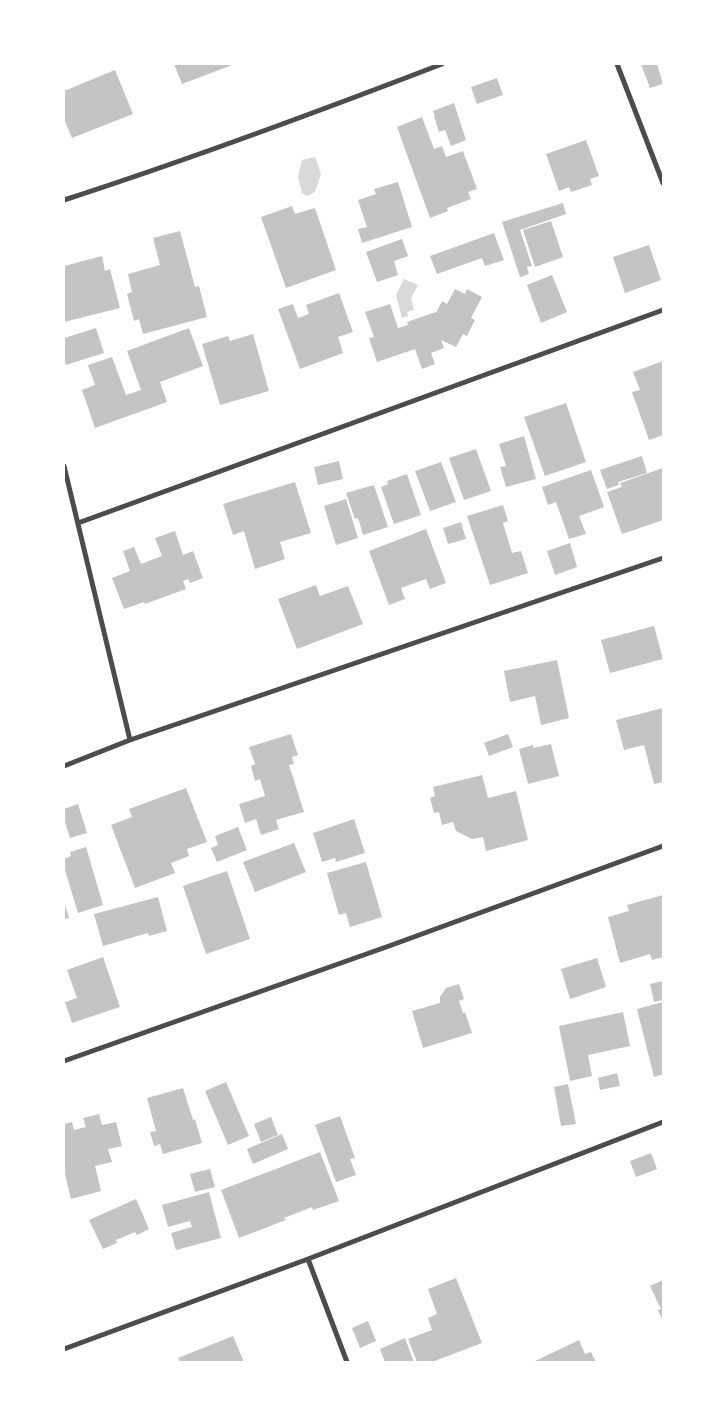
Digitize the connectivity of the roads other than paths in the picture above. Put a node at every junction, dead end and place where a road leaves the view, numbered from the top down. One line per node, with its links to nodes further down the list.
1 (442, 64): 4 (street)
2 (617, 64): 3 (street)
3 (663, 183)
4 (64, 200)
5 (663, 310): 7 (street)
6 (64, 466): 7 (street)
7 (78, 523): 9 (street)
8 (663, 558): 9 (street)
9 (130, 740): 10 (street)
10 (64, 766)
11 (663, 846): 12 (street)
12 (64, 1061)
13 (663, 1122): 14 (street)
14 (308, 1259): 15 (street); 16 (street)
15 (64, 1349)
16 (347, 1362)

